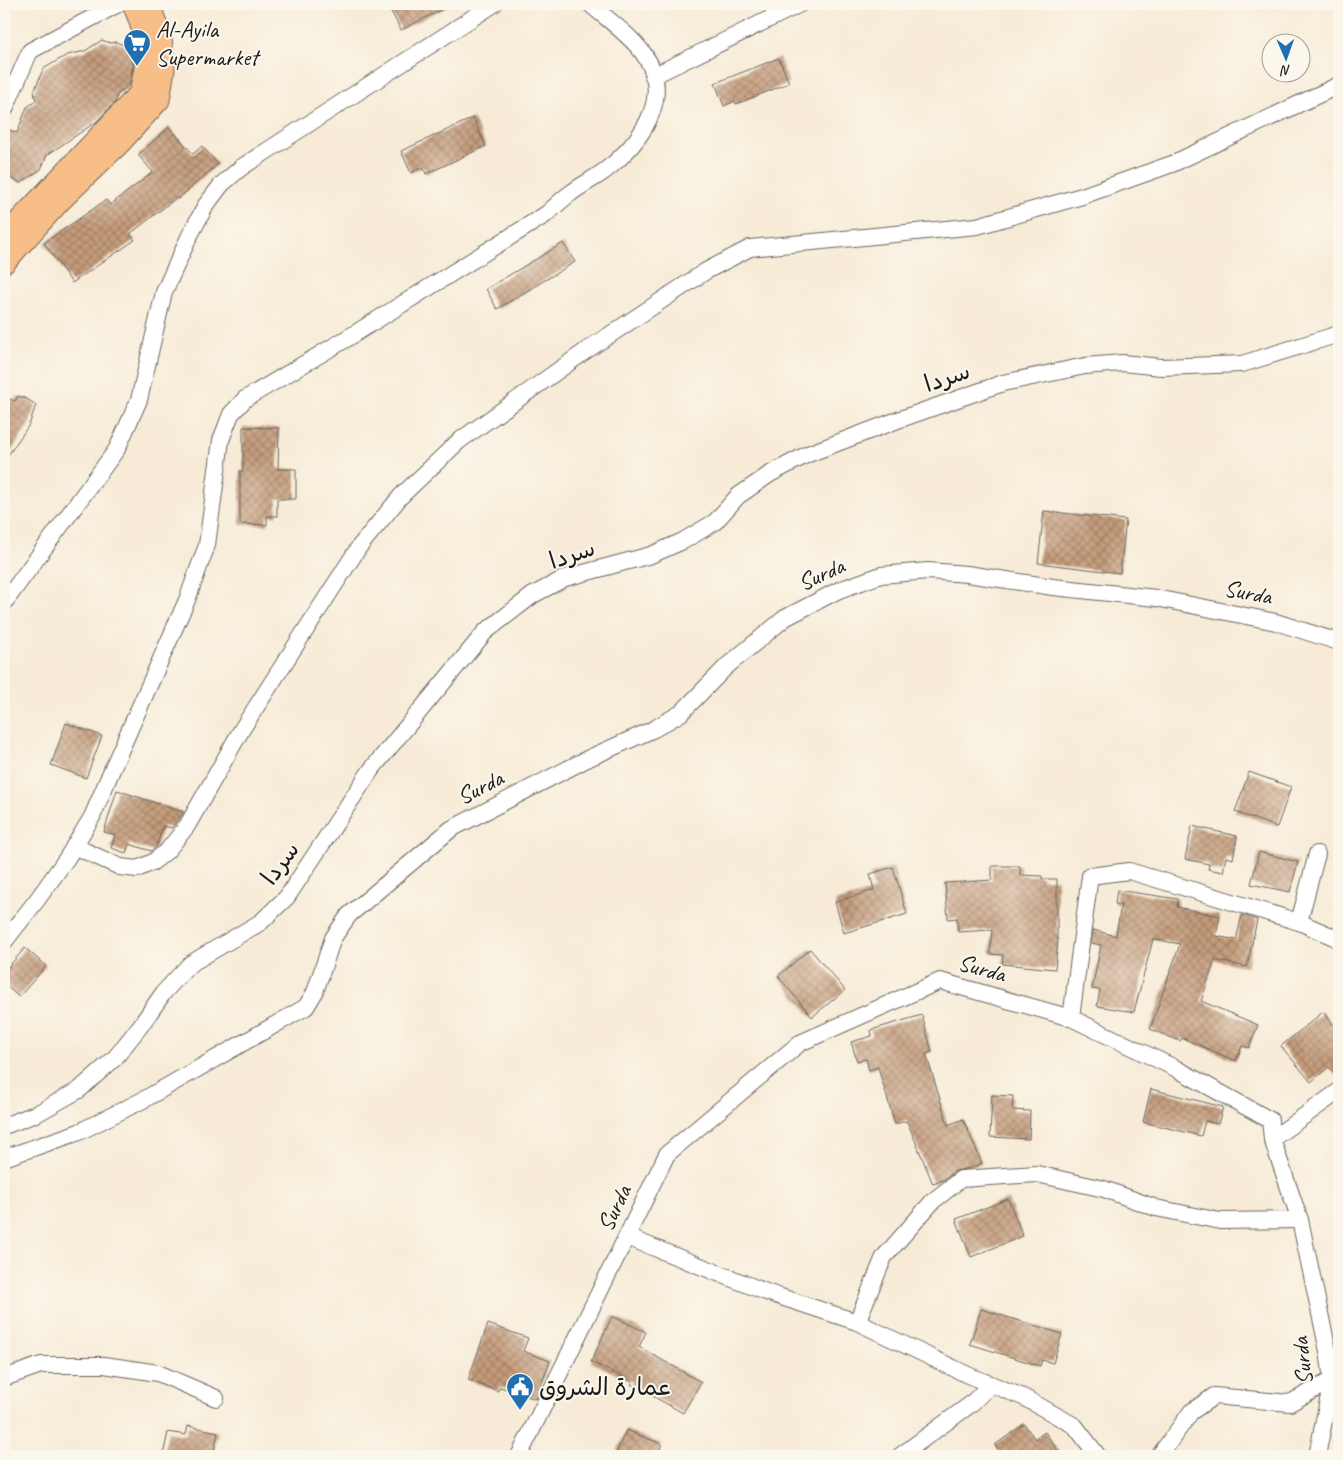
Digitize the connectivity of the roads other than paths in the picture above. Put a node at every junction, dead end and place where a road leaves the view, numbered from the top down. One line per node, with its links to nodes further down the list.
1 (118, 4): 9 (street)
2 (133, 4): 10 (main road)
3 (149, 4): 11 (main road)
4 (494, 4): 13 (street)
5 (590, 4): 7 (street)
6 (800, 4): 7 (street)
7 (653, 76): 15 (street)
8 (1339, 85): 15 (street)
9 (4, 111)
10 (4, 237)
11 (4, 263)
12 (1339, 334): 22 (street, سردا)
13 (4, 603)
14 (1339, 642): 24 (street, Surda)
15 (74, 846): 19 (street)
16 (1317, 854): 17 (street)
17 (1299, 922): 18 (street); 20 (street)
18 (1339, 941)
19 (4, 942)
20 (1071, 1018): 23 (street, Surda); 26 (street, Surda)
21 (1339, 1091): 23 (street)
22 (4, 1126)
23 (1272, 1139): 25 (street, Surda)
24 (4, 1158)
25 (1300, 1220): 27 (street); 29 (street, Surda)
26 (627, 1237): 27 (street); 32 (street, Surda)
27 (857, 1322): 30 (street)
28 (4, 1378): 31 (street)
29 (1332, 1380): 35 (street); 36 (street, Surda)
30 (991, 1384): 33 (street); 34 (street)
31 (216, 1398)
32 (519, 1456)
33 (900, 1456)
34 (1098, 1456)
35 (1159, 1456)
36 (1317, 1456)

